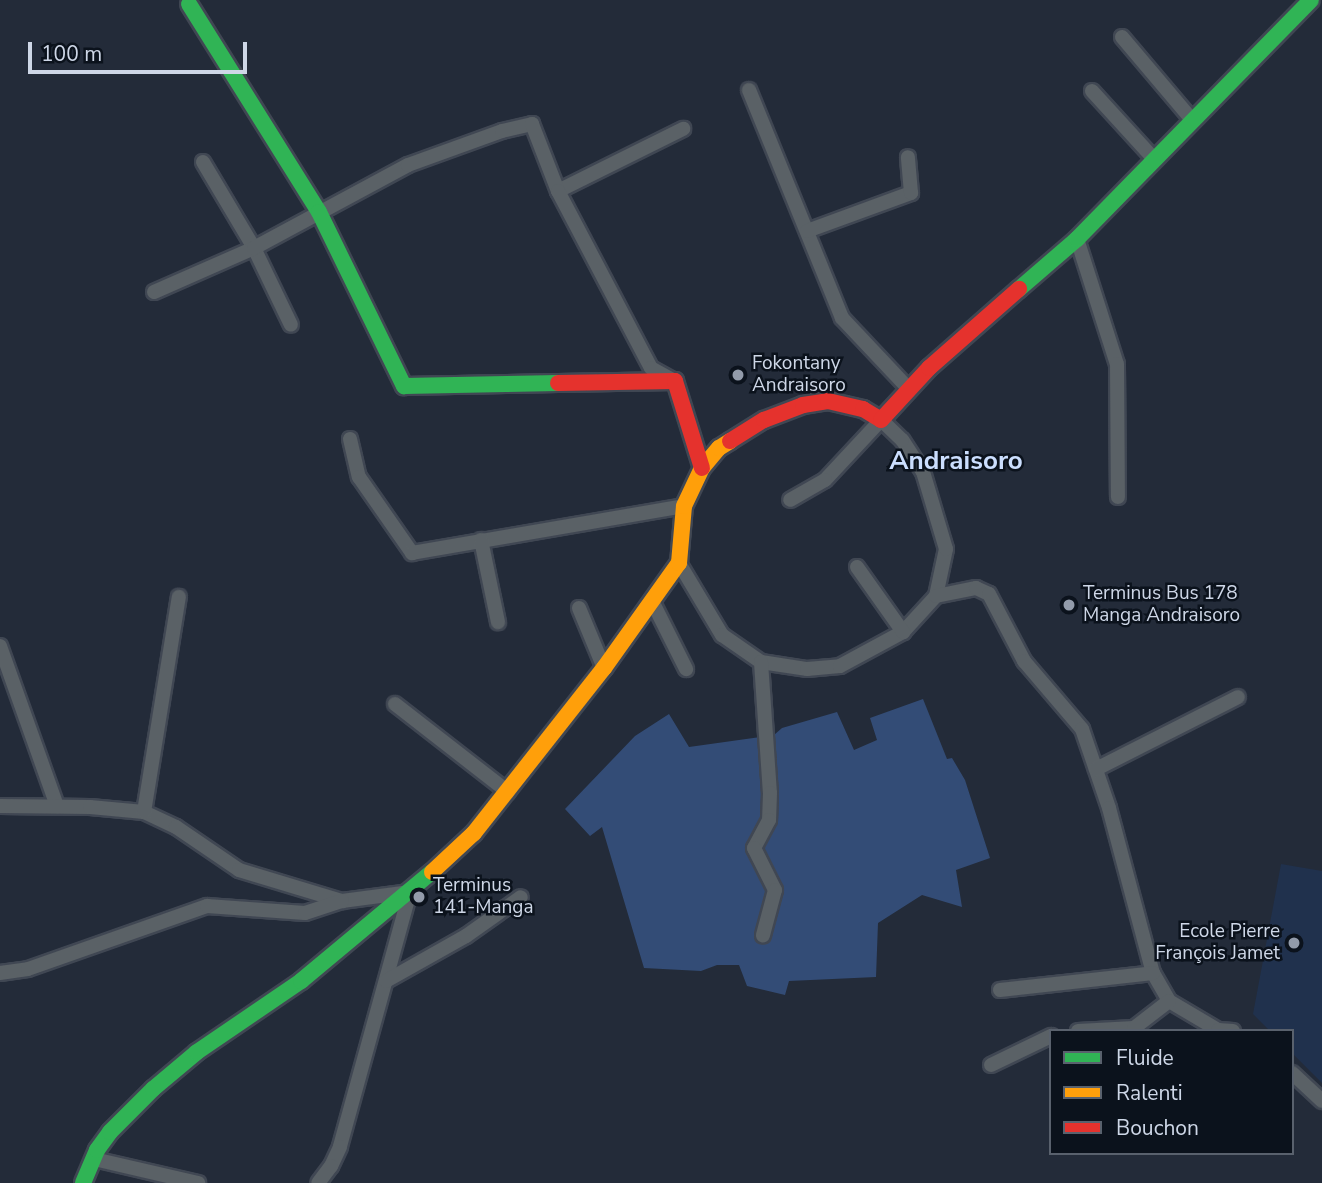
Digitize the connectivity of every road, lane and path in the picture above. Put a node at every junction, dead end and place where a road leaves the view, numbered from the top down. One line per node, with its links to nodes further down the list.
1 (1311, 0): 6 (street)
2 (189, 4): 12 (street)
3 (1122, 37): 6 (street)
4 (749, 90): 13 (street)
5 (1092, 91): 9 (street)
6 (1193, 121): 9 (street)
7 (683, 129): 11 (street)
8 (908, 157): 13 (street)
9 (1155, 160): 14 (street)
10 (202, 162): 15 (street)
11 (558, 191): 12 (street); 18 (street)
12 (319, 212): 15 (street); 18 (street)
13 (807, 231): 19 (street)
14 (1077, 239): 19 (street); 23 (street)
15 (254, 248): 16 (street); 17 (street)
16 (154, 292)
17 (291, 325)
18 (675, 381): 22 (street)
19 (908, 388): 20 (street)
20 (881, 419): 22 (street); 24 (street); 29 (street)
21 (350, 439): 26 (street)
22 (702, 468): 25 (street)
23 (1118, 497)
24 (790, 500)
25 (684, 506): 26 (street); 27 (street)
26 (481, 540): 33 (street)
27 (679, 563): 31 (street); 36 (street)
28 (857, 567): 34 (street)
29 (936, 596): 34 (street); 41 (street)
30 (179, 597): 45 (street)
31 (653, 603): 37 (street); 38 (street)
32 (579, 608): 37 (street)
33 (498, 622)
34 (903, 632): 36 (street)
35 (0, 646): 44 (street)
36 (761, 662): 49 (street)
37 (604, 668): 42 (street)
38 (686, 669)
39 (1238, 697): 41 (street)
40 (396, 704): 42 (street)
41 (1096, 769): 51 (street)
42 (508, 792): 46 (street)
43 (0, 806): 44 (street)
44 (57, 806): 45 (street)
45 (144, 812): 48 (street)
46 (410, 892): 48 (street); 52 (street); 61 (street)
47 (521, 897): 52 (street)
48 (342, 901): 50 (street)
49 (763, 935)
50 (0, 973)
51 (1153, 973): 53 (street); 54 (street)
52 (386, 981): 64 (street)
53 (1000, 990)
54 (1169, 1001): 55 (street); 56 (street)
55 (1115, 1029)
56 (1216, 1029)
57 (1049, 1037): 58 (street)
58 (991, 1065)
59 (1294, 1075): 60 (street)
60 (1322, 1101)
61 (94, 1159): 62 (street); 63 (street)
62 (83, 1183)
63 (198, 1183)
64 (318, 1183)

